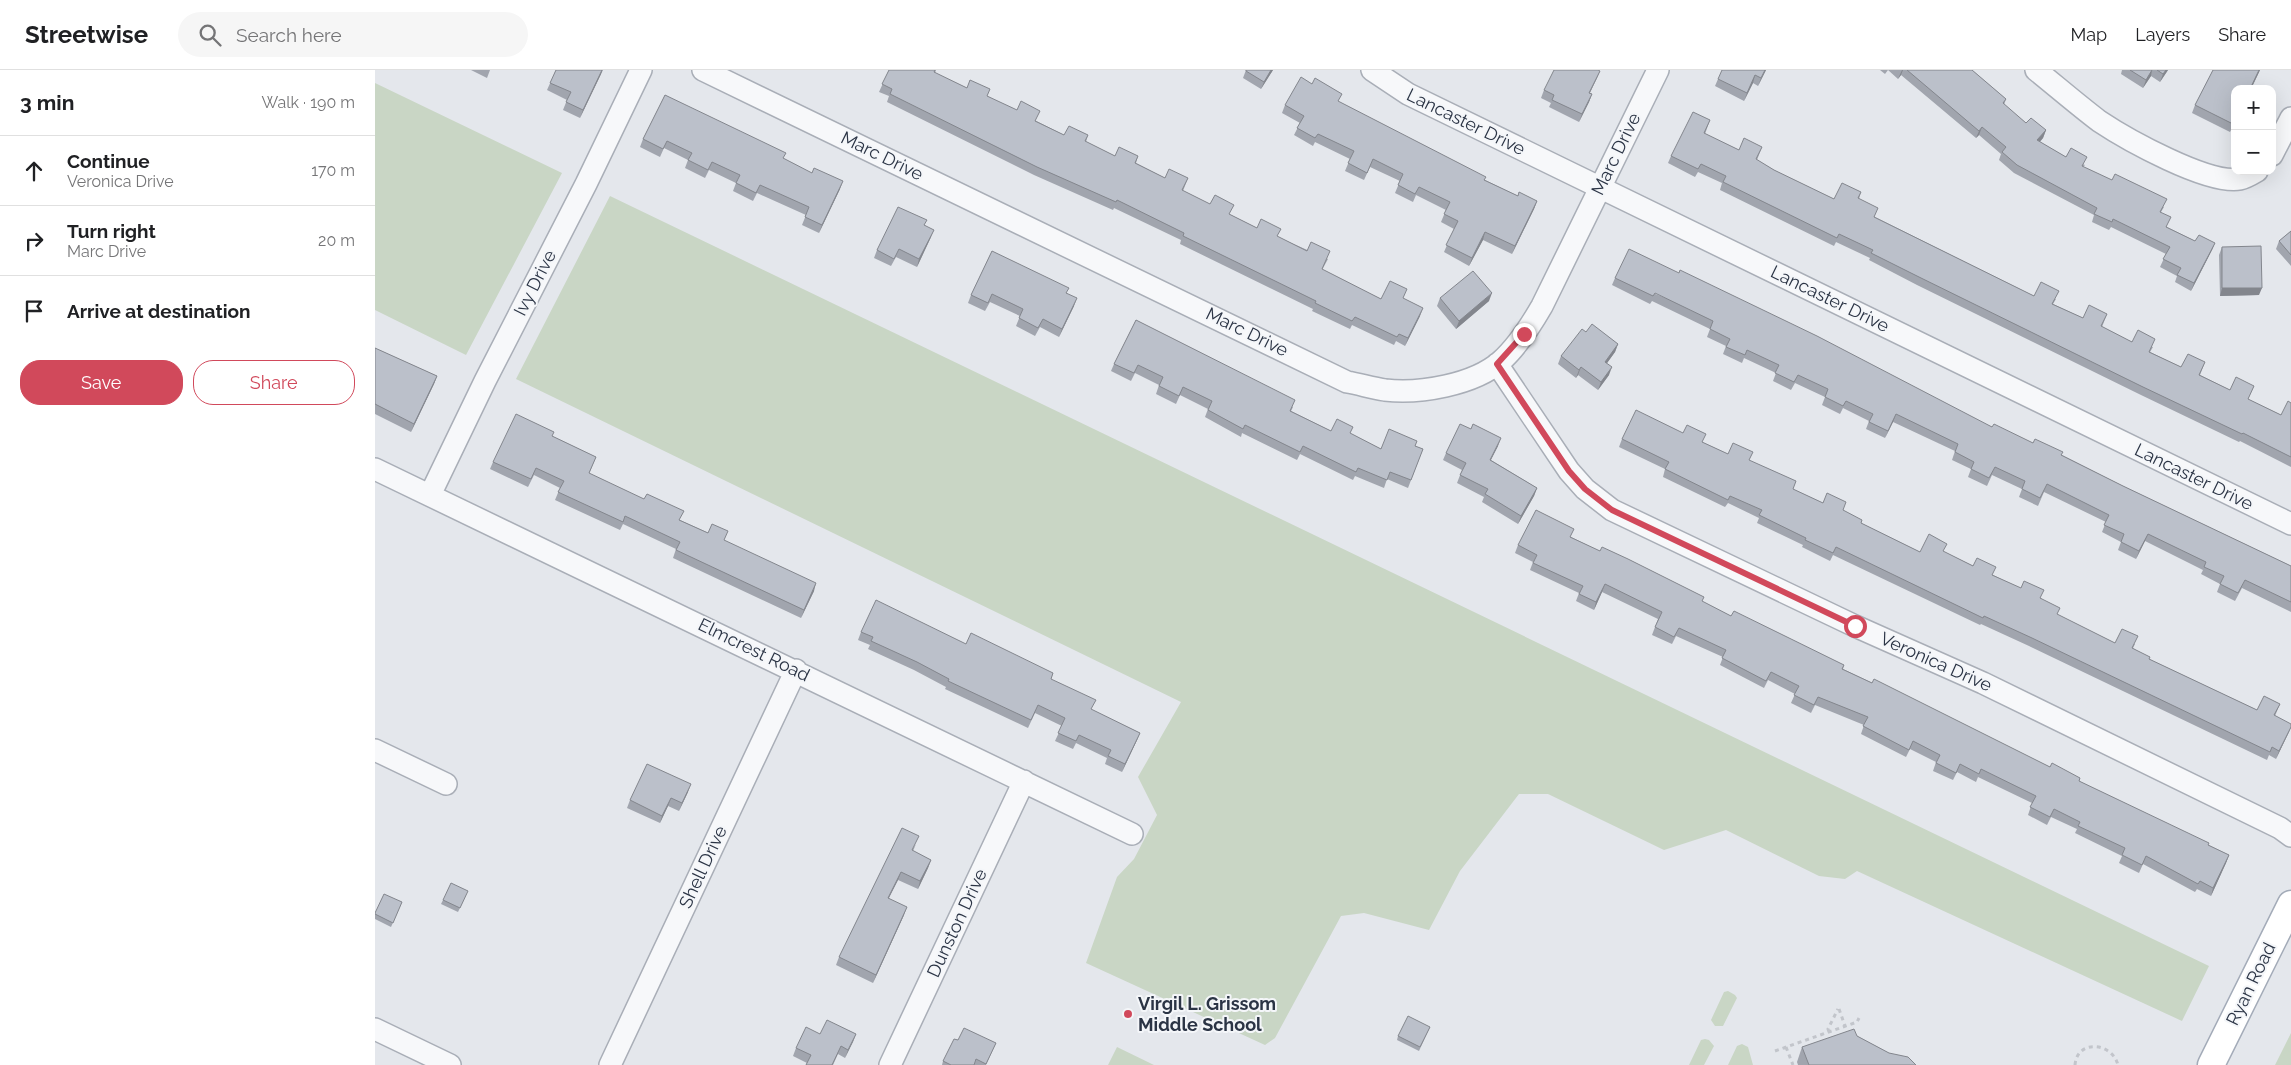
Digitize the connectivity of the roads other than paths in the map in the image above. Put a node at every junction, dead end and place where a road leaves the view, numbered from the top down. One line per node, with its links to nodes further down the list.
1 (641, 70): 12 (street, Ivy Drive)
2 (703, 70): 10 (street, Marc Drive)
3 (1372, 70): 9 (street, Lancaster Drive)
4 (1658, 70): 9 (street, Marc Drive)
5 (2037, 70): 8 (street)
6 (2291, 118): 7 (street)
7 (2276, 147)
8 (2248, 175)
9 (1600, 187): 10 (street, Marc Drive); 13 (street, Lancaster Drive)
10 (1497, 364): 19 (street, Veronica Drive)
11 (375, 469): 12 (street, Elmcrest Road)
12 (430, 495): 14 (street, Elmcrest Road)
13 (2291, 524)
14 (796, 670): 16 (street, Elmcrest Road); 23 (street, Shell Drive)
15 (375, 750): 17 (street)
16 (1024, 781): 18 (street, Elmcrest Road); 24 (street, Dunston Drive)
17 (446, 784)
18 (1132, 834)
19 (2291, 836)
20 (2291, 904): 25 (main road, Ryan Road)
21 (375, 1029): 22 (street)
22 (450, 1065)
23 (610, 1065)
24 (890, 1065)
25 (2211, 1065)

